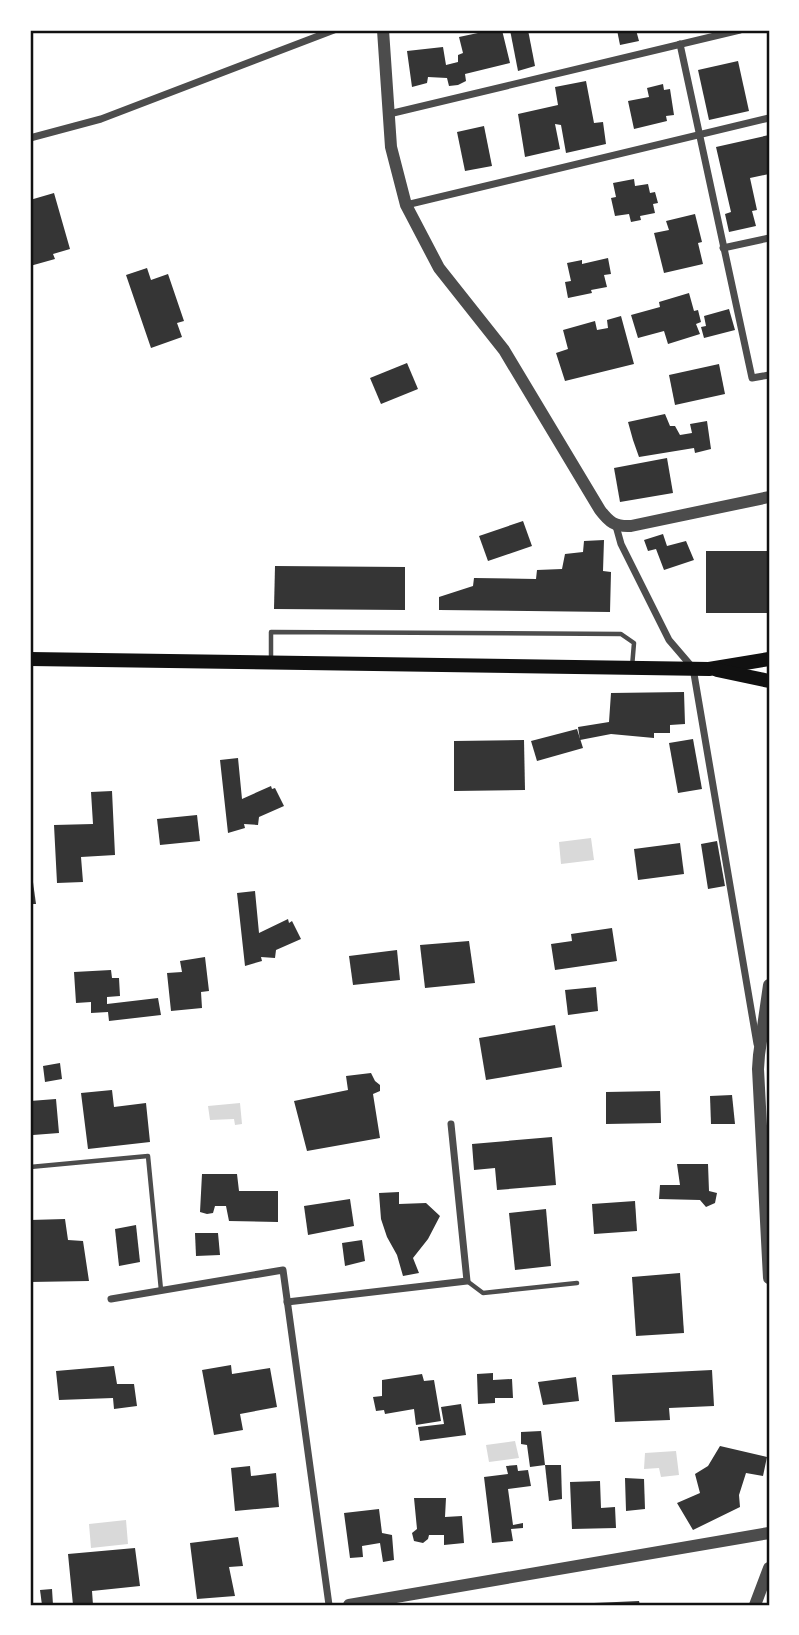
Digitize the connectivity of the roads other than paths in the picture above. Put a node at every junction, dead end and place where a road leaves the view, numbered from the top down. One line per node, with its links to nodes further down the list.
1 (334, 30): 8 (street)
2 (383, 30): 5 (street)
3 (740, 30): 4 (street)
4 (680, 44): 5 (street); 7 (street)
5 (389, 114): 9 (street)
6 (769, 118): 7 (street)
7 (700, 135): 9 (street); 11 (street)
8 (30, 138)
9 (406, 205): 14 (street)
10 (769, 239): 11 (street)
11 (723, 248): 12 (street)
12 (769, 374)
13 (769, 497): 14 (street)
14 (616, 526): 19 (street)
15 (30, 659): 17 (main road)
16 (769, 659): 20 (main road)
17 (271, 663): 18 (main road); 18 (lane)
18 (632, 667): 19 (main road)
19 (693, 668): 20 (main road); 23 (street)
20 (709, 668): 21 (main road)
21 (769, 681)
22 (769, 985): 23 (street)
23 (758, 1055): 26 (street)
24 (451, 1124): 27 (street)
25 (30, 1167): 29 (lane)
26 (769, 1278)
27 (467, 1281): 28 (lane); 31 (street)
28 (577, 1283)
29 (161, 1290): 30 (street); 31 (street)
30 (111, 1299)
31 (288, 1302): 34 (street)
32 (769, 1534): 35 (street)
33 (769, 1568): 36 (street)
34 (329, 1605)
35 (349, 1605)
36 (755, 1605)

